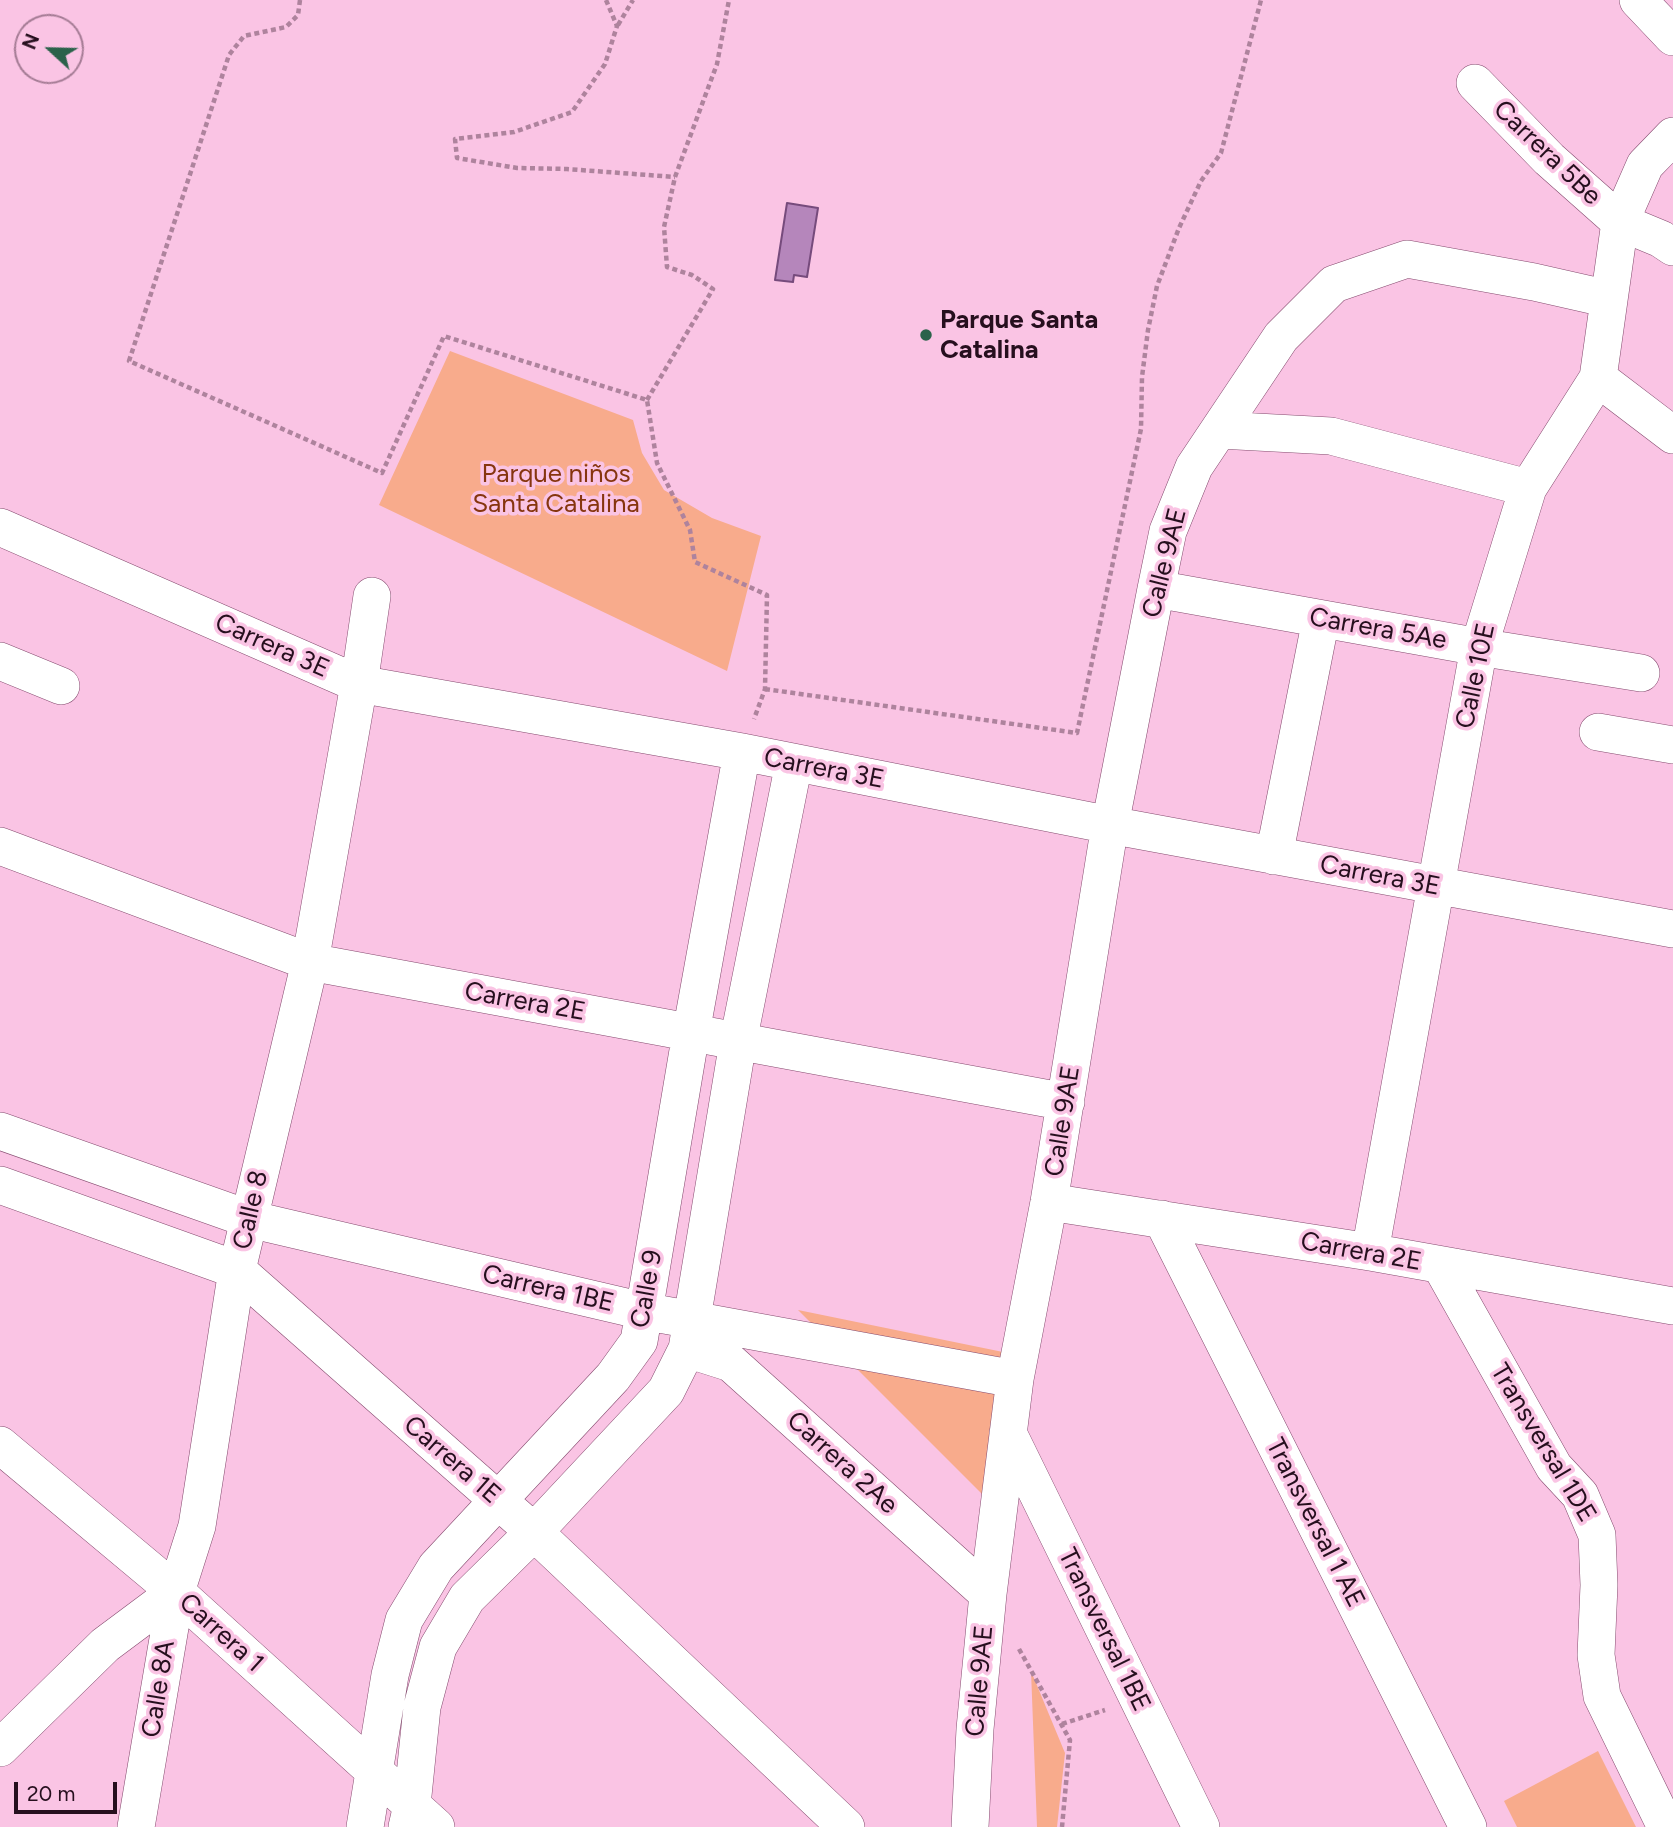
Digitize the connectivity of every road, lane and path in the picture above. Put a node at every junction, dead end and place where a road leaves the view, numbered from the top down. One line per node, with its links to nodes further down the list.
1 (300, 0): 16 (path)
2 (606, 0): 7 (path)
3 (633, 0): 7 (path)
4 (729, 0): 11 (path)
5 (1261, 0): 29 (path)
6 (1637, 0): 8 (street)
7 (617, 26): 11 (path)
8 (1673, 37)
9 (1475, 83): 12 (street, Carrera 5Be)
10 (1673, 136): 12 (street, Calle 10E)
11 (675, 177): 16 (path)
12 (1620, 222): 13 (street, Carrera 5Be); 14 (street, Calle 10E)
13 (1673, 247)
14 (1609, 299): 15 (street, Calle 10E); 17 (street, Calle 9AE)
15 (1598, 377): 18 (street); 19 (street, Calle 10E)
16 (647, 400): 29 (path)
17 (1219, 430): 19 (street); 21 (street, Calle 9AE)
18 (1673, 435)
19 (1528, 488): 24 (street, Calle 10E)
20 (0, 527): 27 (street, Carrera 3E)
21 (1156, 589): 23 (street, Carrera 5Ae); 34 (street, Calle 9AE)
22 (372, 596): 27 (street, Calle 8)
23 (1321, 619): 24 (street, Carrera 5Ae); 36 (street)
24 (1479, 648): 26 (street, Carrera 5Ae); 37 (street, Calle 10E)
25 (0, 662): 28 (street)
26 (1641, 673)
27 (359, 684): 32 (street, Carrera 3E); 39 (street, Calle 8)
28 (61, 686)
29 (765, 689): 32 (path)
30 (1598, 732): 31 (street)
31 (1673, 745)
32 (742, 752): 33 (street, Carrera 3E); 40 (street, Calle 9)
33 (794, 763): 34 (street, Carrera 3E); 41 (street, Calle 9)
34 (1110, 825): 36 (street, Carrera 3E); 42 (street, Calle 9AE)
35 (0, 846): 39 (street, Carrera 2E)
36 (1274, 856): 37 (street, Carrera 3E)
37 (1435, 887): 38 (street, Carrera 3E); 48 (street, Calle 10E)
38 (1673, 929)
39 (310, 962): 40 (street, Carrera 2E); 46 (street, Calle 8)
40 (691, 1033): 41 (street, Carrera 2E); 52 (street, Calle 9)
41 (738, 1042): 42 (street, Carrera 2E); 53 (street, Calle 9)
42 (1066, 1102): 45 (street, Calle 9AE)
43 (0, 1131): 46 (street)
44 (0, 1185): 50 (street, Carrera 1E)
45 (1049, 1202): 47 (street, Carrera 2E); 54 (street, Calle 9AE)
46 (249, 1219): 50 (street, Calle 8); 52 (street, Carrera 1BE)
47 (1162, 1220): 48 (street, Carrera 2E); 73 (street, Transversal 1 AE)
48 (1370, 1252): 49 (street, Carrera 2E)
49 (1441, 1266): 51 (street, Carrera 2E); 74 (street, Transversal 1DE)
50 (237, 1270): 57 (street, Carrera 1E); 59 (street, Calle 8)
51 (1673, 1306)
52 (643, 1311): 53 (street, Carrera 1BE); 57 (street, Calle 9)
53 (689, 1334): 54 (street, Carrera 1BE); 58 (street, Calle 9); 60 (street, Carrera 2Ae)
54 (1015, 1379): 55 (street, Calle 9AE)
55 (1008, 1433): 60 (street, Calle 9AE); 62 (street, Transversal 1BE)
56 (0, 1445): 59 (street, Carrera 1)
57 (497, 1500): 58 (street, Carrera 1E); 65 (street, Calle 9)
58 (534, 1532): 66 (street, Calle 9); 69 (street, Carrera 1E)
59 (176, 1592): 64 (street); 65 (street, Carrera 1); 67 (street, Calle 8A)
60 (988, 1594): 70 (street, Calle 9AE)
61 (1015, 1641): 63 (path)
62 (1137, 1699): 63 (path); 72 (street, Transversal 1BE)
63 (1062, 1724): 71 (path)
64 (0, 1748)
65 (375, 1772): 66 (street, Carrera 1); 68 (street, Calle 9)
66 (418, 1820)
67 (136, 1827)
68 (365, 1827)
69 (846, 1827)
70 (970, 1827)
71 (1062, 1827)
72 (1201, 1827)
73 (1468, 1827)
74 (1666, 1827)

